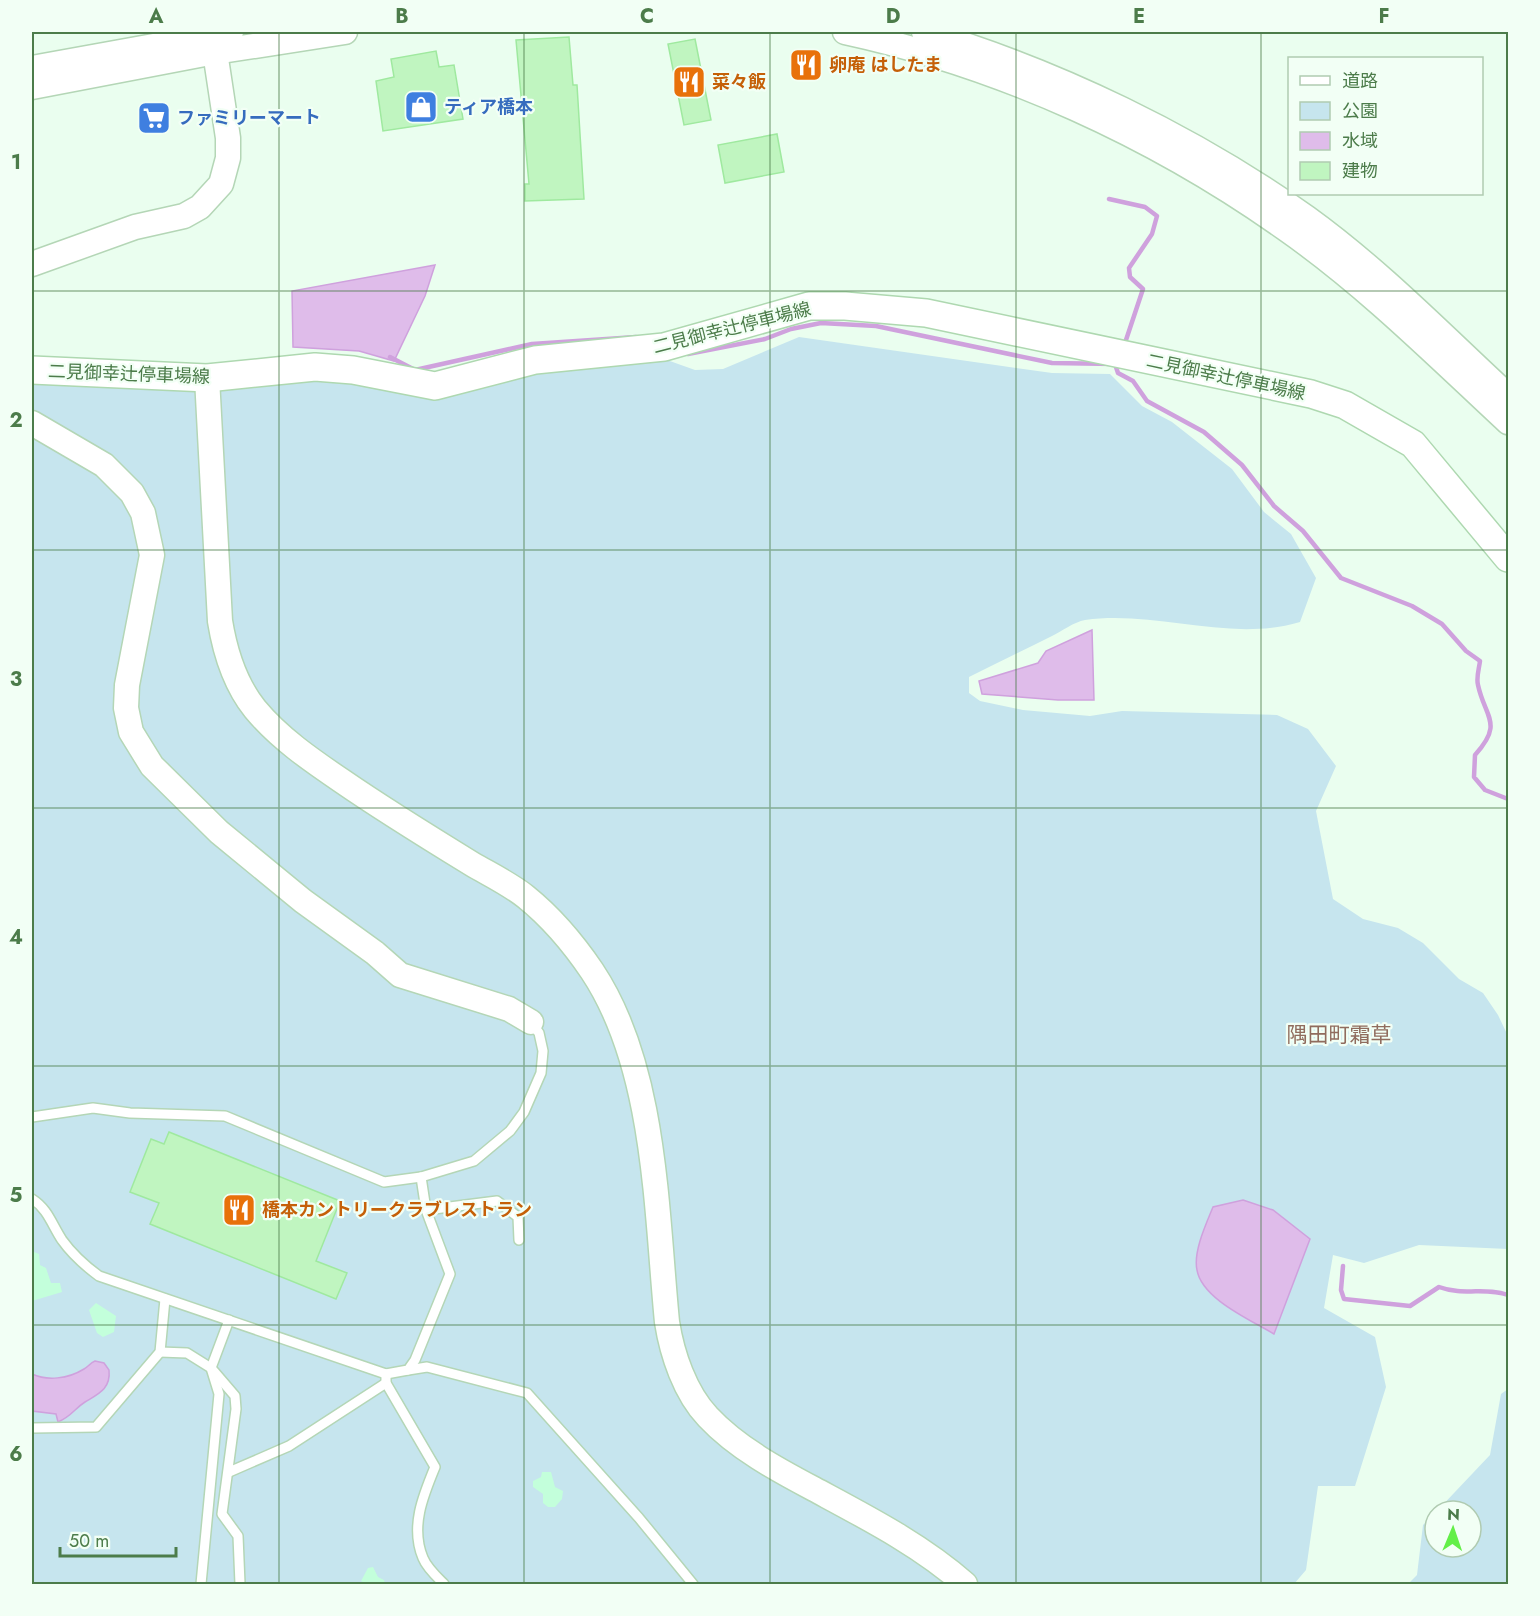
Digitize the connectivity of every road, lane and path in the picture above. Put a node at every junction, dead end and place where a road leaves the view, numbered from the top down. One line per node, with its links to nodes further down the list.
1 (345, 32): 4 (street)
2 (845, 32): 11 (street)
3 (924, 32): 10 (street)
4 (217, 37): 5 (street); 6 (street); 7 (street)
5 (32, 68)
6 (32, 87)
7 (32, 264)
8 (32, 370): 9 (main road, 二見御幸辻停車場線)
9 (207, 378): 13 (main road, 二見御幸辻停車場線); 32 (street)
10 (1509, 396)
11 (1509, 422)
12 (32, 423): 14 (street)
13 (1509, 558)
14 (531, 1022): 16 (lane)
15 (32, 1117): 16 (lane)
16 (421, 1177): 18 (lane)
17 (32, 1199): 20 (lane)
18 (426, 1210): 19 (lane); 24 (lane)
19 (519, 1240)
20 (165, 1299): 21 (lane); 22 (lane)
21 (229, 1320): 23 (lane); 25 (lane)
22 (160, 1352): 23 (lane); 26 (lane)
23 (211, 1368): 27 (lane); 28 (lane)
24 (408, 1370): 25 (lane); 31 (lane)
25 (386, 1379): 27 (lane); 30 (lane)
26 (32, 1428)
27 (229, 1472): 29 (lane)
28 (201, 1584)
29 (240, 1584)
30 (444, 1584)
31 (693, 1584)
32 (965, 1584)

